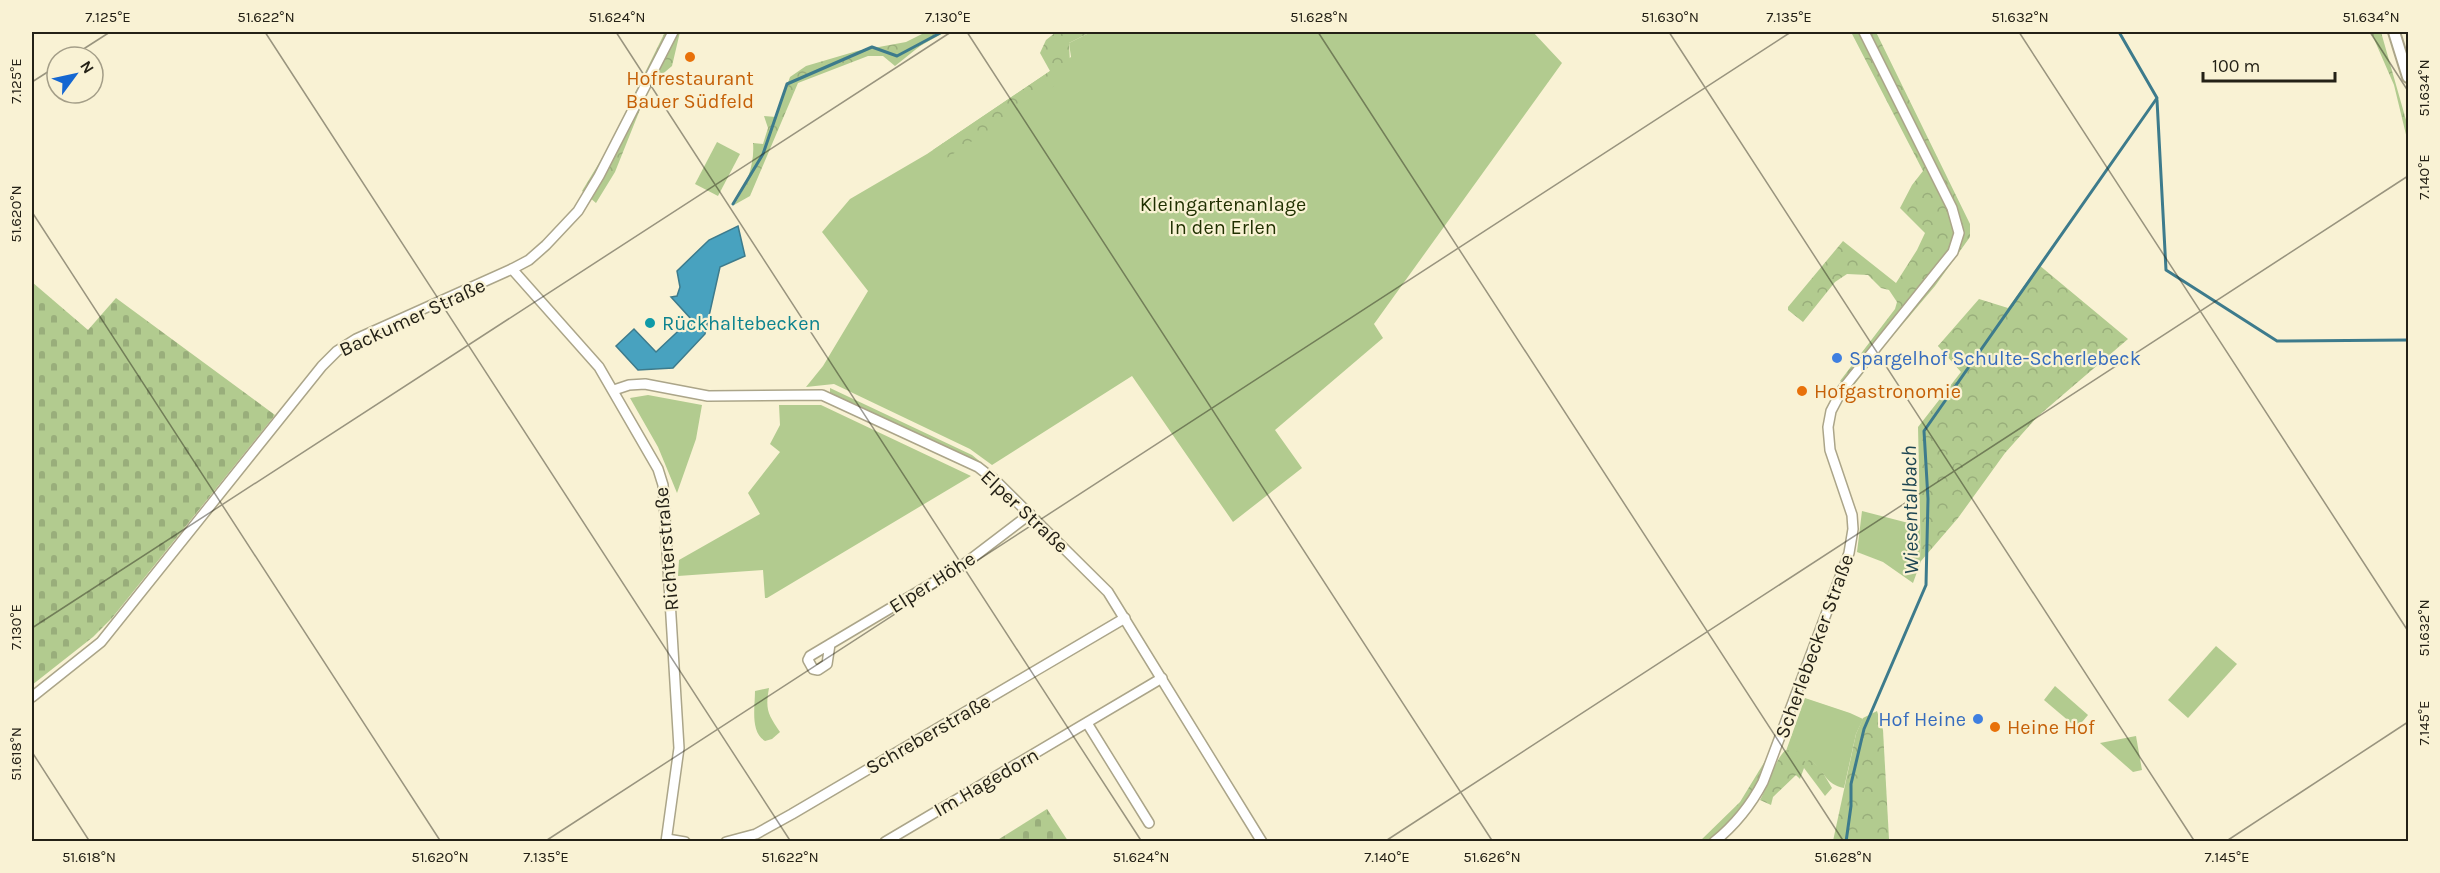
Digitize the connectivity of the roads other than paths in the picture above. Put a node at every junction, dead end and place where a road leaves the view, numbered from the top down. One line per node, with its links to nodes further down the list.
1 (673, 32): 5 (street, Backumer Straße)
2 (1864, 32): 19 (street, Scherlebecker Straße)
3 (2394, 32): 4 (main road)
4 (2409, 78)
5 (512, 269): 6 (street, Richterstraße); 11 (street, Backumer Straße)
6 (614, 390): 7 (street, Elper Straße); 14 (street, Richterstraße)
7 (1030, 514): 8 (street, Elper Straße); 9 (street, Elper Höhe)
8 (1125, 618): 10 (street, Elper Straße); 16 (street, Schreberstraße)
9 (830, 644)
10 (1162, 678): 12 (street, Im Hagedorn); 18 (street, Elper Straße)
11 (32, 697)
12 (1087, 723): 13 (street); 17 (street, Im Hagedorn)
13 (1149, 823)
14 (667, 840): 15 (street)
15 (685, 842)
16 (726, 842)
17 (885, 842)
18 (1262, 842)
19 (1714, 842)

